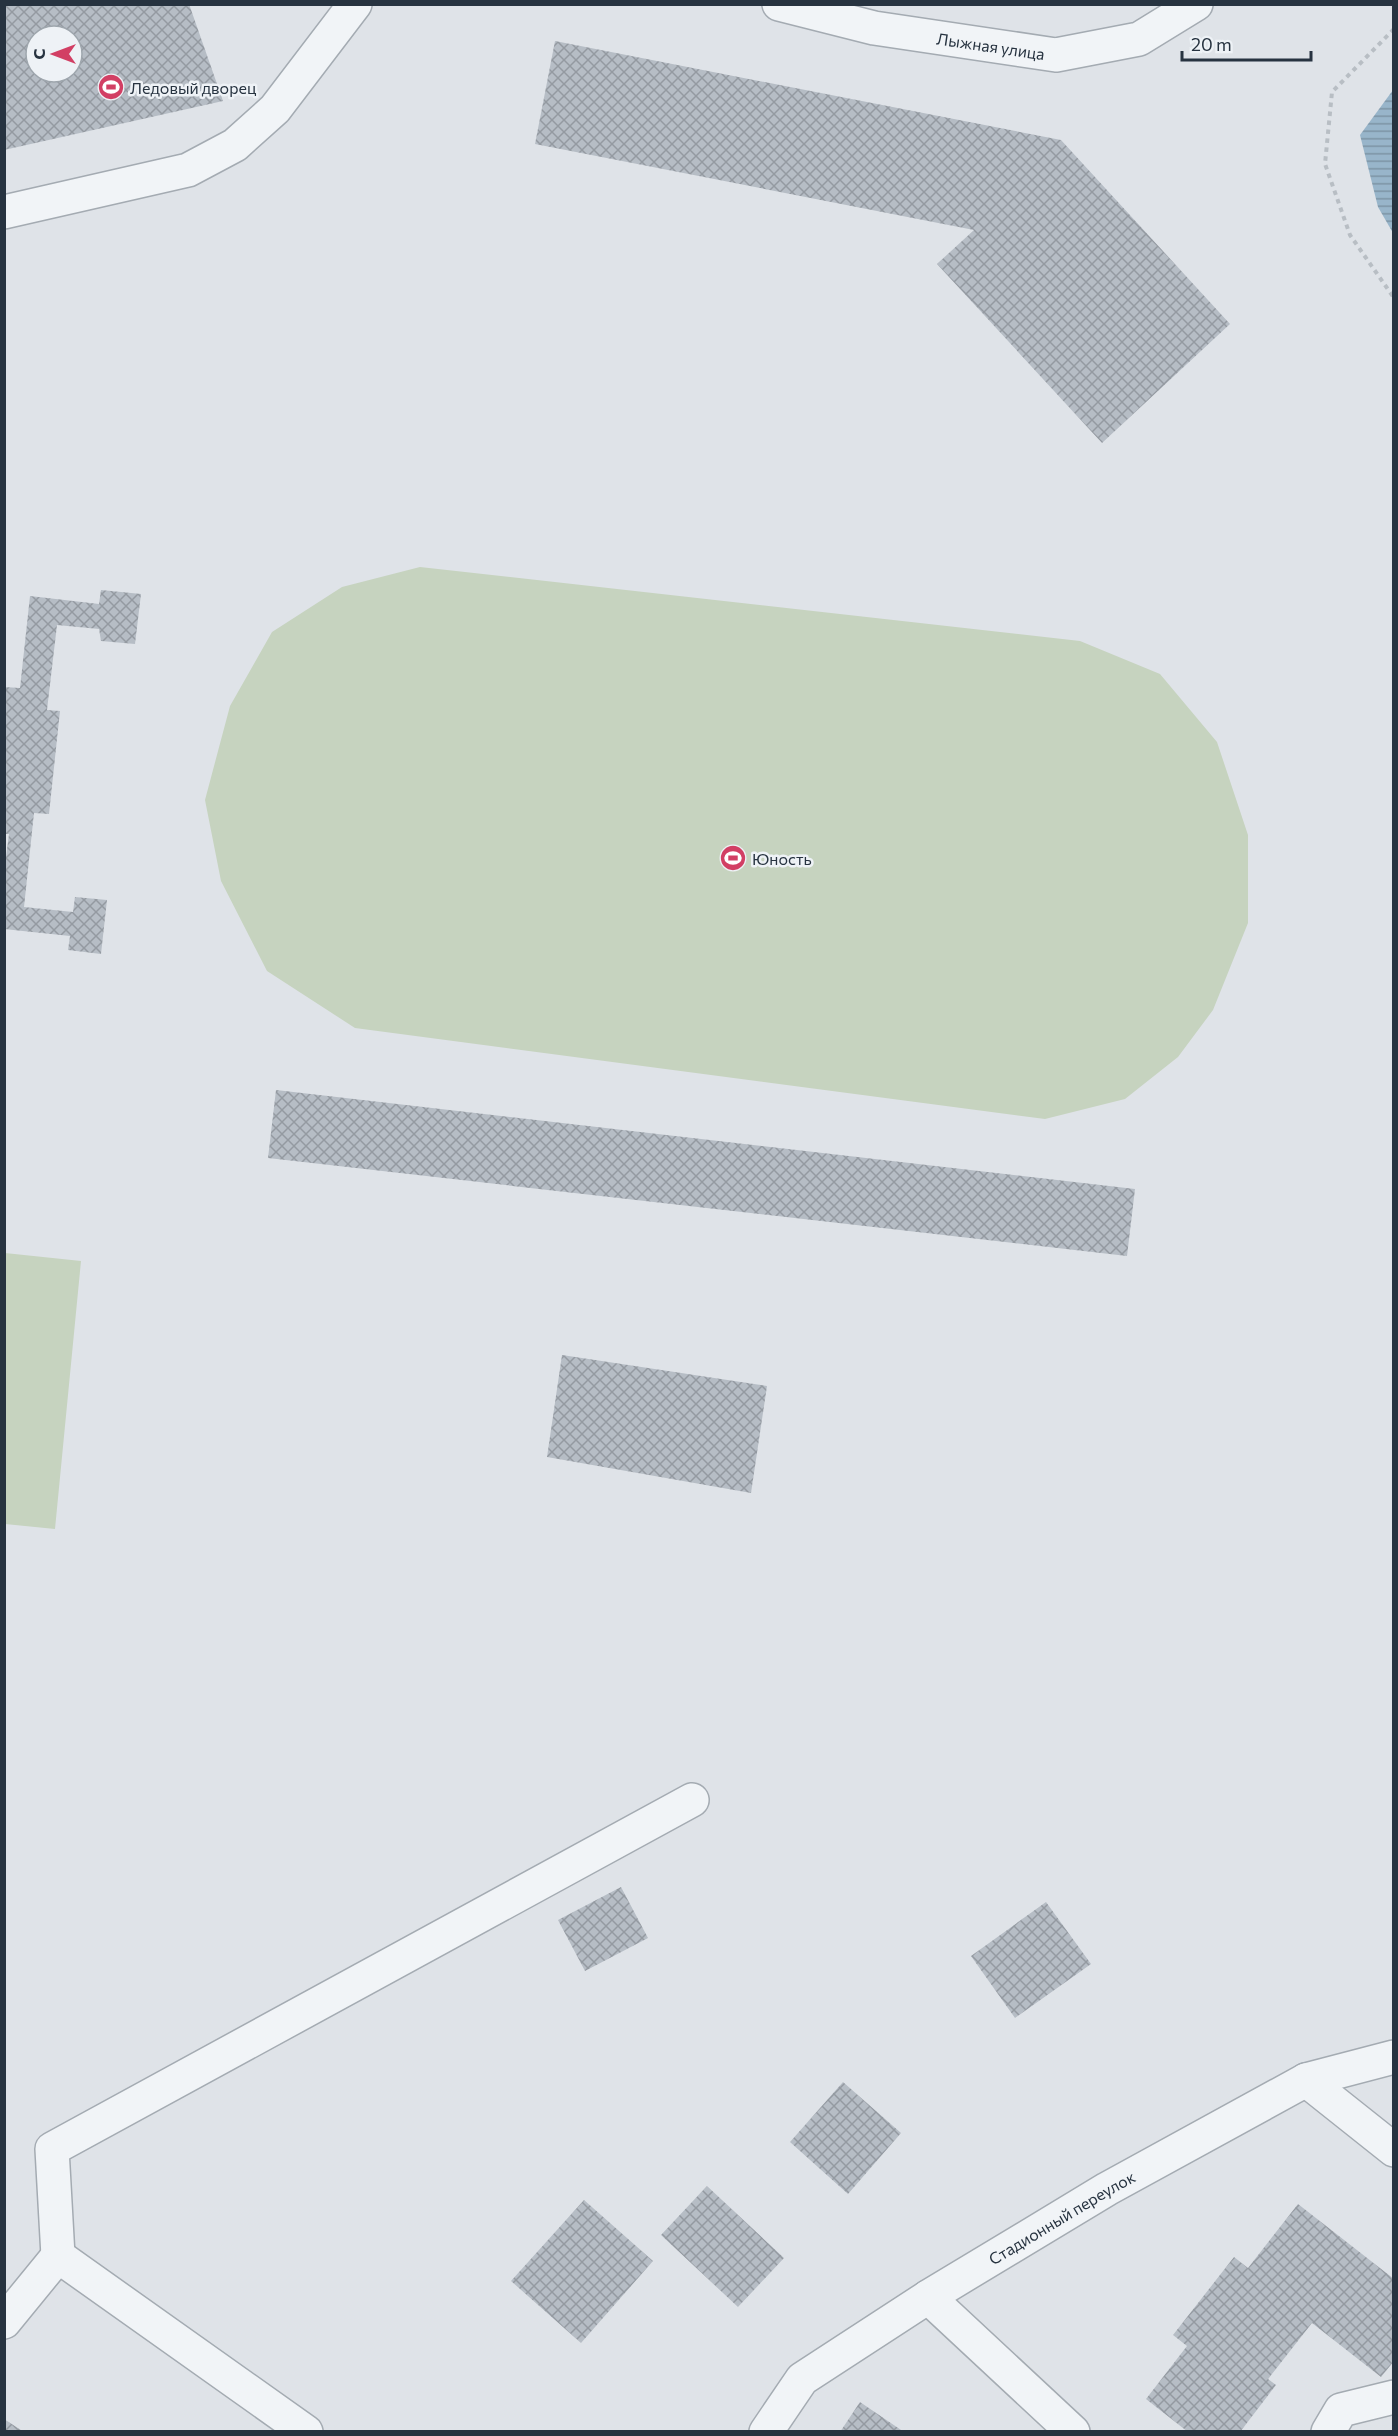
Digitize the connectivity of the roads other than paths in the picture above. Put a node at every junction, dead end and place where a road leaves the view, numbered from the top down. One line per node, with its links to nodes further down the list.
1 (355, 4): 4 (street)
2 (779, 4): 3 (street, Лыжная улица)
3 (1196, 4)
4 (4, 212)
5 (692, 1800): 9 (street)
6 (1394, 2057): 7 (street, Стадионный переулок)
7 (1306, 2080): 8 (street); 10 (street, Стадионный переулок)
8 (1394, 2150)
9 (58, 2256): 11 (street); 13 (street)
10 (928, 2297): 14 (street, Стадионный переулок); 15 (street)
11 (4, 2322)
12 (1394, 2397): 16 (street)
13 (306, 2432)
14 (766, 2432)
15 (1073, 2432)
16 (1328, 2432)

